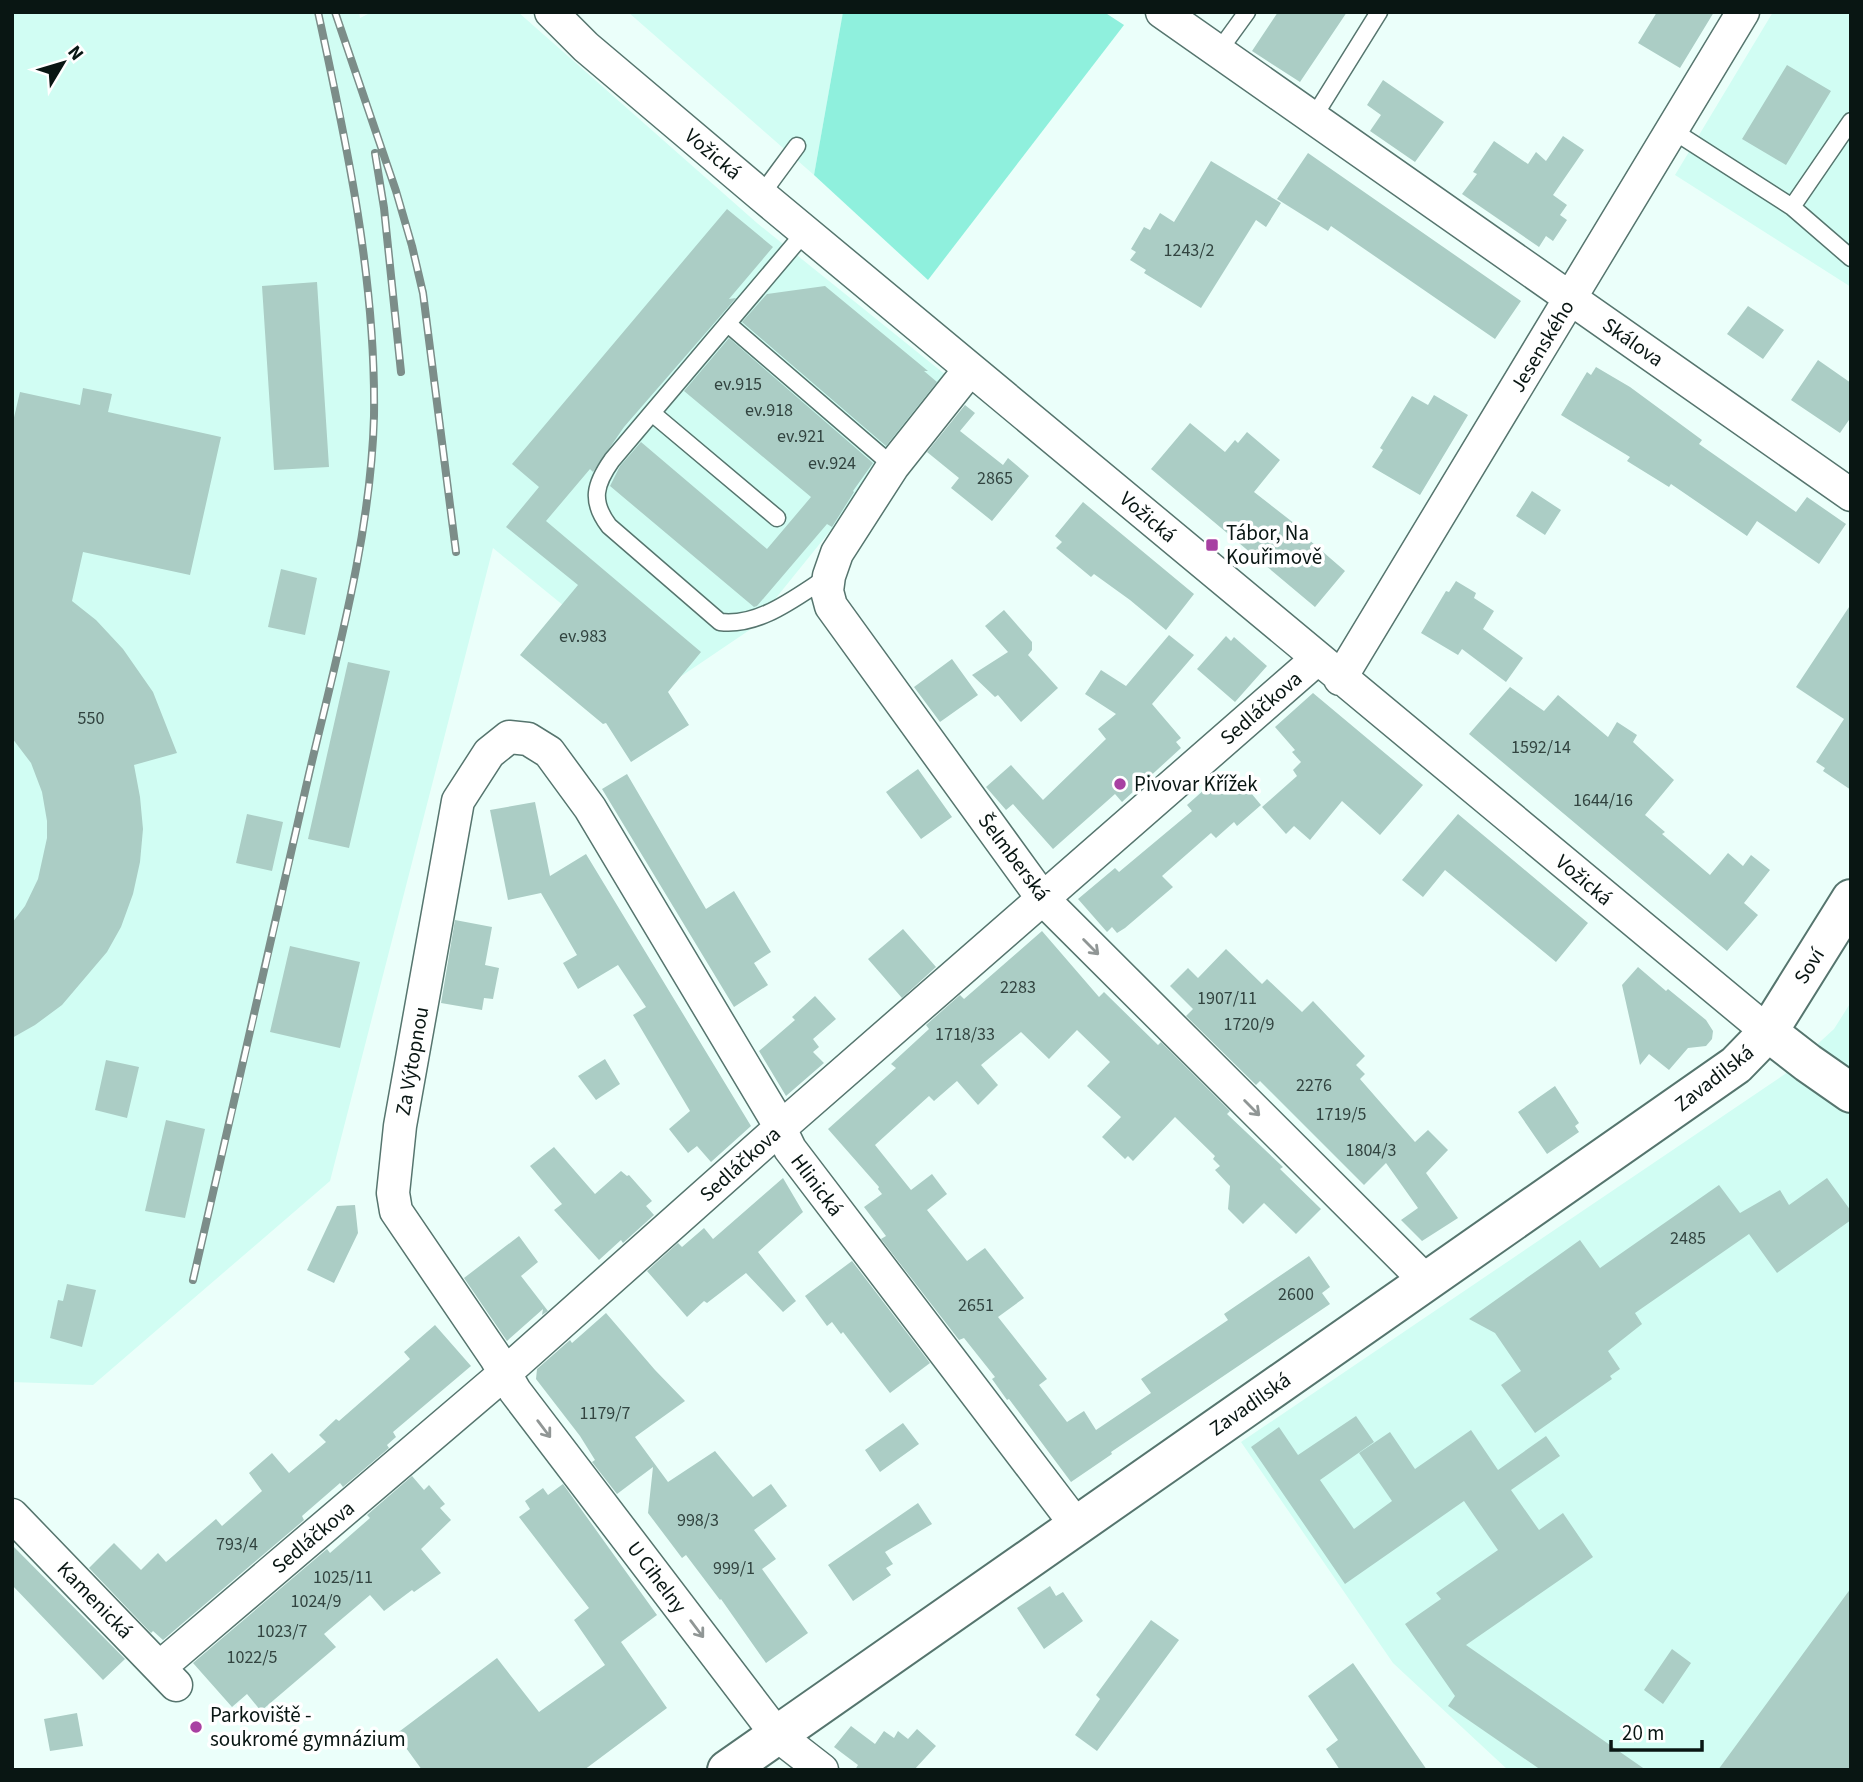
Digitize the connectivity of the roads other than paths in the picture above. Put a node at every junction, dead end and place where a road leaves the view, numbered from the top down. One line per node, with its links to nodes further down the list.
1 (551, 12): 11 (street, Vožická)
2 (1162, 12): 6 (street, Skálova)
3 (1247, 12): 6 (lane)
4 (1379, 12): 7 (lane)
5 (1743, 12): 9 (street, Jesenského)
6 (1219, 52): 7 (street, Skálova)
7 (1313, 118): 15 (street, Skálova)
8 (1851, 121): 12 (lane)
9 (1672, 130): 12 (lane); 15 (street, Jesenského)
10 (797, 146): 11 (lane)
11 (761, 195): 13 (street, Vožická)
12 (1791, 207): 14 (lane)
13 (805, 232): 16 (lane); 17 (street, Vožická)
14 (1851, 258)
15 (1571, 299): 20 (street, Skálova); 23 (street, Jesenského)
16 (728, 324): 18 (lane); 19 (lane)
17 (970, 369): 19 (street); 23 (street, Vožická)
18 (652, 413): 21 (lane); 22 (lane)
19 (893, 466): 22 (street)
20 (1851, 495)
21 (777, 518)
22 (829, 576): 25 (street, Šelmberská)
23 (1329, 669): 25 (street, Sedláčkova); 27 (street, Vožická)
24 (509, 737): 29 (street, Hlinická); 31 (street, Za Výtopnou)
25 (1043, 899): 29 (street, Sedláčkova); 30 (street, Šelmberská, one-way to 30)
26 (1851, 900): 27 (main road, Soví)
27 (1768, 1032): 28 (main road, Vožická); 30 (main road, Zavadilská)
28 (1851, 1093)
29 (779, 1129): 31 (street, Sedláčkova); 33 (street, Hlinická)
30 (1426, 1282): 33 (main road, Zavadilská)
31 (505, 1373): 34 (street, Sedláčkova); 35 (street, U Cihelny, one-way to 35)
32 (12, 1516): 34 (street, Kamenická)
33 (1077, 1525): 35 (main road, Zavadilská)
34 (168, 1676)
35 (777, 1735): 36 (main road, Zavadilská); 37 (street, U Cihelny)
36 (727, 1770)
37 (822, 1770)

